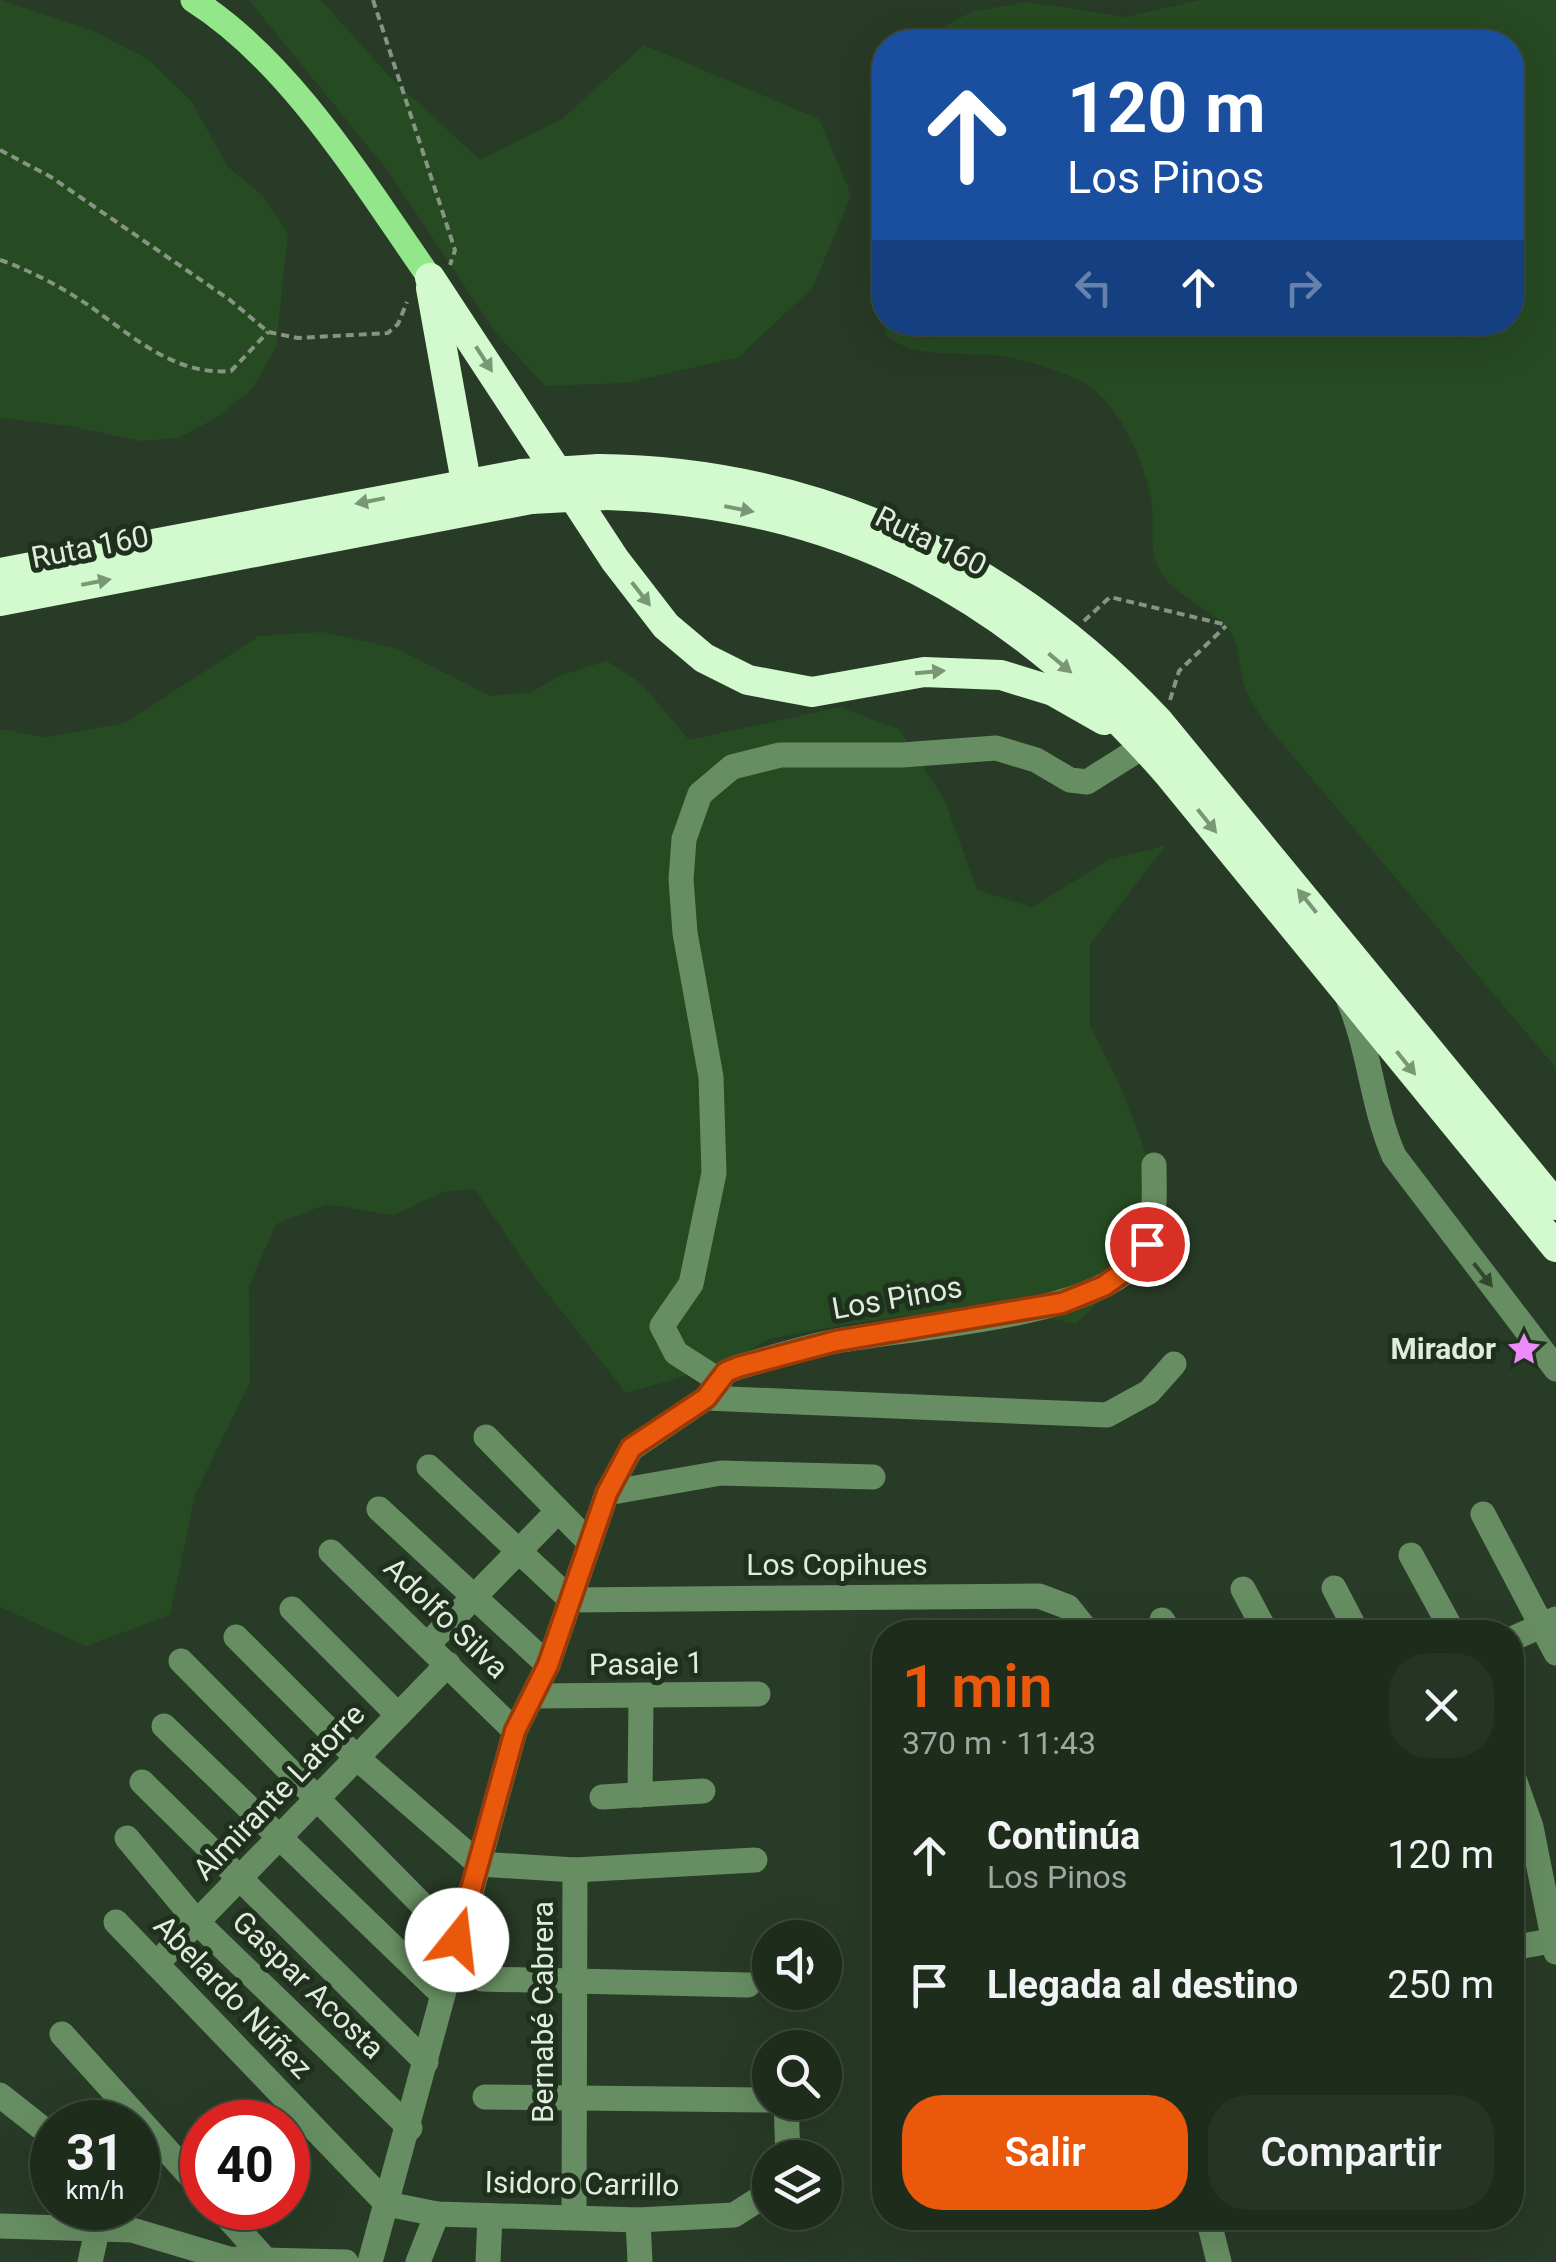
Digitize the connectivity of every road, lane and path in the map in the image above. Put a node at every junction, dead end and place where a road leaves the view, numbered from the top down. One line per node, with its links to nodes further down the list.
1 (193, 0): 5 (main road)
2 (372, 0): 5 (path)
3 (0, 150): 6 (path)
4 (0, 260): 6 (path)
5 (436, 286): 6 (path); 7 (highway); 14 (highway, one-way to 14)
6 (268, 332)
7 (466, 482): 9 (highway, Ruta 160); 10 (highway, Ruta 160, one-way to 10)
8 (603, 482): 9 (highway, Ruta 160, bridge); 12 (highway, Ruta 160); 14 (highway, Ruta 160, one-way to 14)
9 (526, 486): 11 (highway, Ruta 160, one-way to 9)
10 (0, 573)
11 (0, 601)
12 (1068, 635): 13 (path); 17 (highway, Ruta 160, one-way to 12)
13 (1171, 710)
14 (1144, 746): 15 (highway, Ruta 160, one-way to 15); 21 (street)
15 (1344, 988): 18 (highway, Ruta 160, one-way to 18); 20 (street, one-way to 20)
16 (1154, 1165): 21 (street, Los Pinos)
17 (1556, 1204)
18 (1556, 1246)
19 (1174, 1364): 21 (street)
20 (1556, 1370)
21 (713, 1389): 25 (street, Los Pinos)
22 (486, 1438): 27 (street)
23 (429, 1467): 31 (street)
24 (874, 1477): 25 (street)
25 (607, 1493): 29 (street, Los Pinos)
26 (379, 1509): 35 (street)
27 (558, 1511): 29 (street); 31 (street)
28 (1483, 1514): 42 (street)
29 (589, 1542): 36 (street, Los Pinos)
30 (331, 1552): 45 (street, Adolfo Silva)
31 (518, 1553): 35 (street); 36 (street)
32 (1411, 1555): 41 (street)
33 (1334, 1588): 40 (street)
34 (1243, 1589): 39 (street)
35 (474, 1599): 45 (street); 49 (street)
36 (571, 1600): 38 (street, Los Copihues); 49 (street, Los Pinos)
37 (292, 1608): 53 (street)
38 (1078, 1620)
39 (1260, 1620)
40 (1351, 1620)
41 (1446, 1620)
42 (1550, 1622): 43 (street); 46 (street)
43 (1524, 1634)
44 (236, 1637): 56 (street)
45 (428, 1644): 48 (street, Adolfo Silva)
46 (1556, 1652)
47 (181, 1661): 61 (street)
48 (448, 1664): 53 (street, Almirante Latorre); 55 (street, Adolfo Silva)
49 (548, 1665): 51 (street, Los Pinos)
50 (758, 1694): 52 (street, Pasaje 1)
51 (534, 1696): 52 (street, Pasaje 1); 55 (street, Los Pinos)
52 (642, 1698): 59 (street)
53 (398, 1715): 56 (street, Almirante Latorre)
54 (164, 1726): 64 (street)
55 (515, 1731): 66 (street, Los Pinos)
56 (357, 1758): 61 (street, Almirante Latorre); 66 (street)
57 (142, 1782): 68 (street)
58 (703, 1790): 59 (street)
59 (640, 1795): 60 (street)
60 (602, 1797)
61 (317, 1798): 64 (street, Almirante Latorre); 71 (street)
62 (1524, 1807): 72 (street)
63 (127, 1838): 70 (street, Gaspar Acosta)
64 (279, 1838): 68 (street, Almirante Latorre); 79 (street)
65 (755, 1860): 67 (street)
66 (478, 1864): 67 (street); 71 (street, Los Pinos)
67 (576, 1870): 77 (street, Bernabé Cabrera)
68 (240, 1879): 70 (street, Almirante Latorre); 81 (street)
69 (116, 1922): 75 (street, Abelardo Núñez)
70 (198, 1923): 75 (street, Almirante Latorre); 87 (street, Gaspar Acosta)
71 (457, 1940): 79 (street, Los Pinos)
72 (1555, 1940): 73 (street); 74 (street)
73 (1524, 1946)
74 (1556, 1952)
75 (156, 1964): 89 (street, Abelardo Núñez)
76 (482, 1979): 77 (street)
77 (575, 1984): 78 (street); 84 (street, Bernabé Cabrera)
78 (748, 1985)
79 (440, 1993): 81 (street, Los Pinos)
80 (62, 2034): 88 (street)
81 (426, 2062): 87 (street, Los Pinos)
82 (0, 2095): 86 (street)
83 (485, 2097): 84 (street)
84 (576, 2098): 85 (street); 93 (street, Bernabé Cabrera)
85 (752, 2100)
86 (30, 2119)
87 (410, 2128): 89 (street, Los Pinos)
88 (180, 2165)
89 (387, 2204): 91 (street, Isidoro Carrillo); 104 (street, Los Pinos)
90 (752, 2204): 94 (street, Isidoro Carrillo)
91 (437, 2214): 92 (street, Isidoro Carrillo); 105 (street)
92 (490, 2216): 93 (street, Isidoro Carrillo); 106 (street)
93 (574, 2216): 94 (street, Isidoro Carrillo)
94 (638, 2220): 107 (street)
95 (0, 2226): 96 (street)
96 (30, 2226)
97 (97, 2230): 102 (street)
98 (154, 2230): 101 (street)
99 (239, 2230): 101 (street)
100 (1211, 2230): 108 (street)
101 (264, 2258): 103 (street)
102 (90, 2262)
103 (346, 2262)
104 (370, 2262)
105 (418, 2262)
106 (488, 2262)
107 (640, 2262)
108 (1219, 2262)

